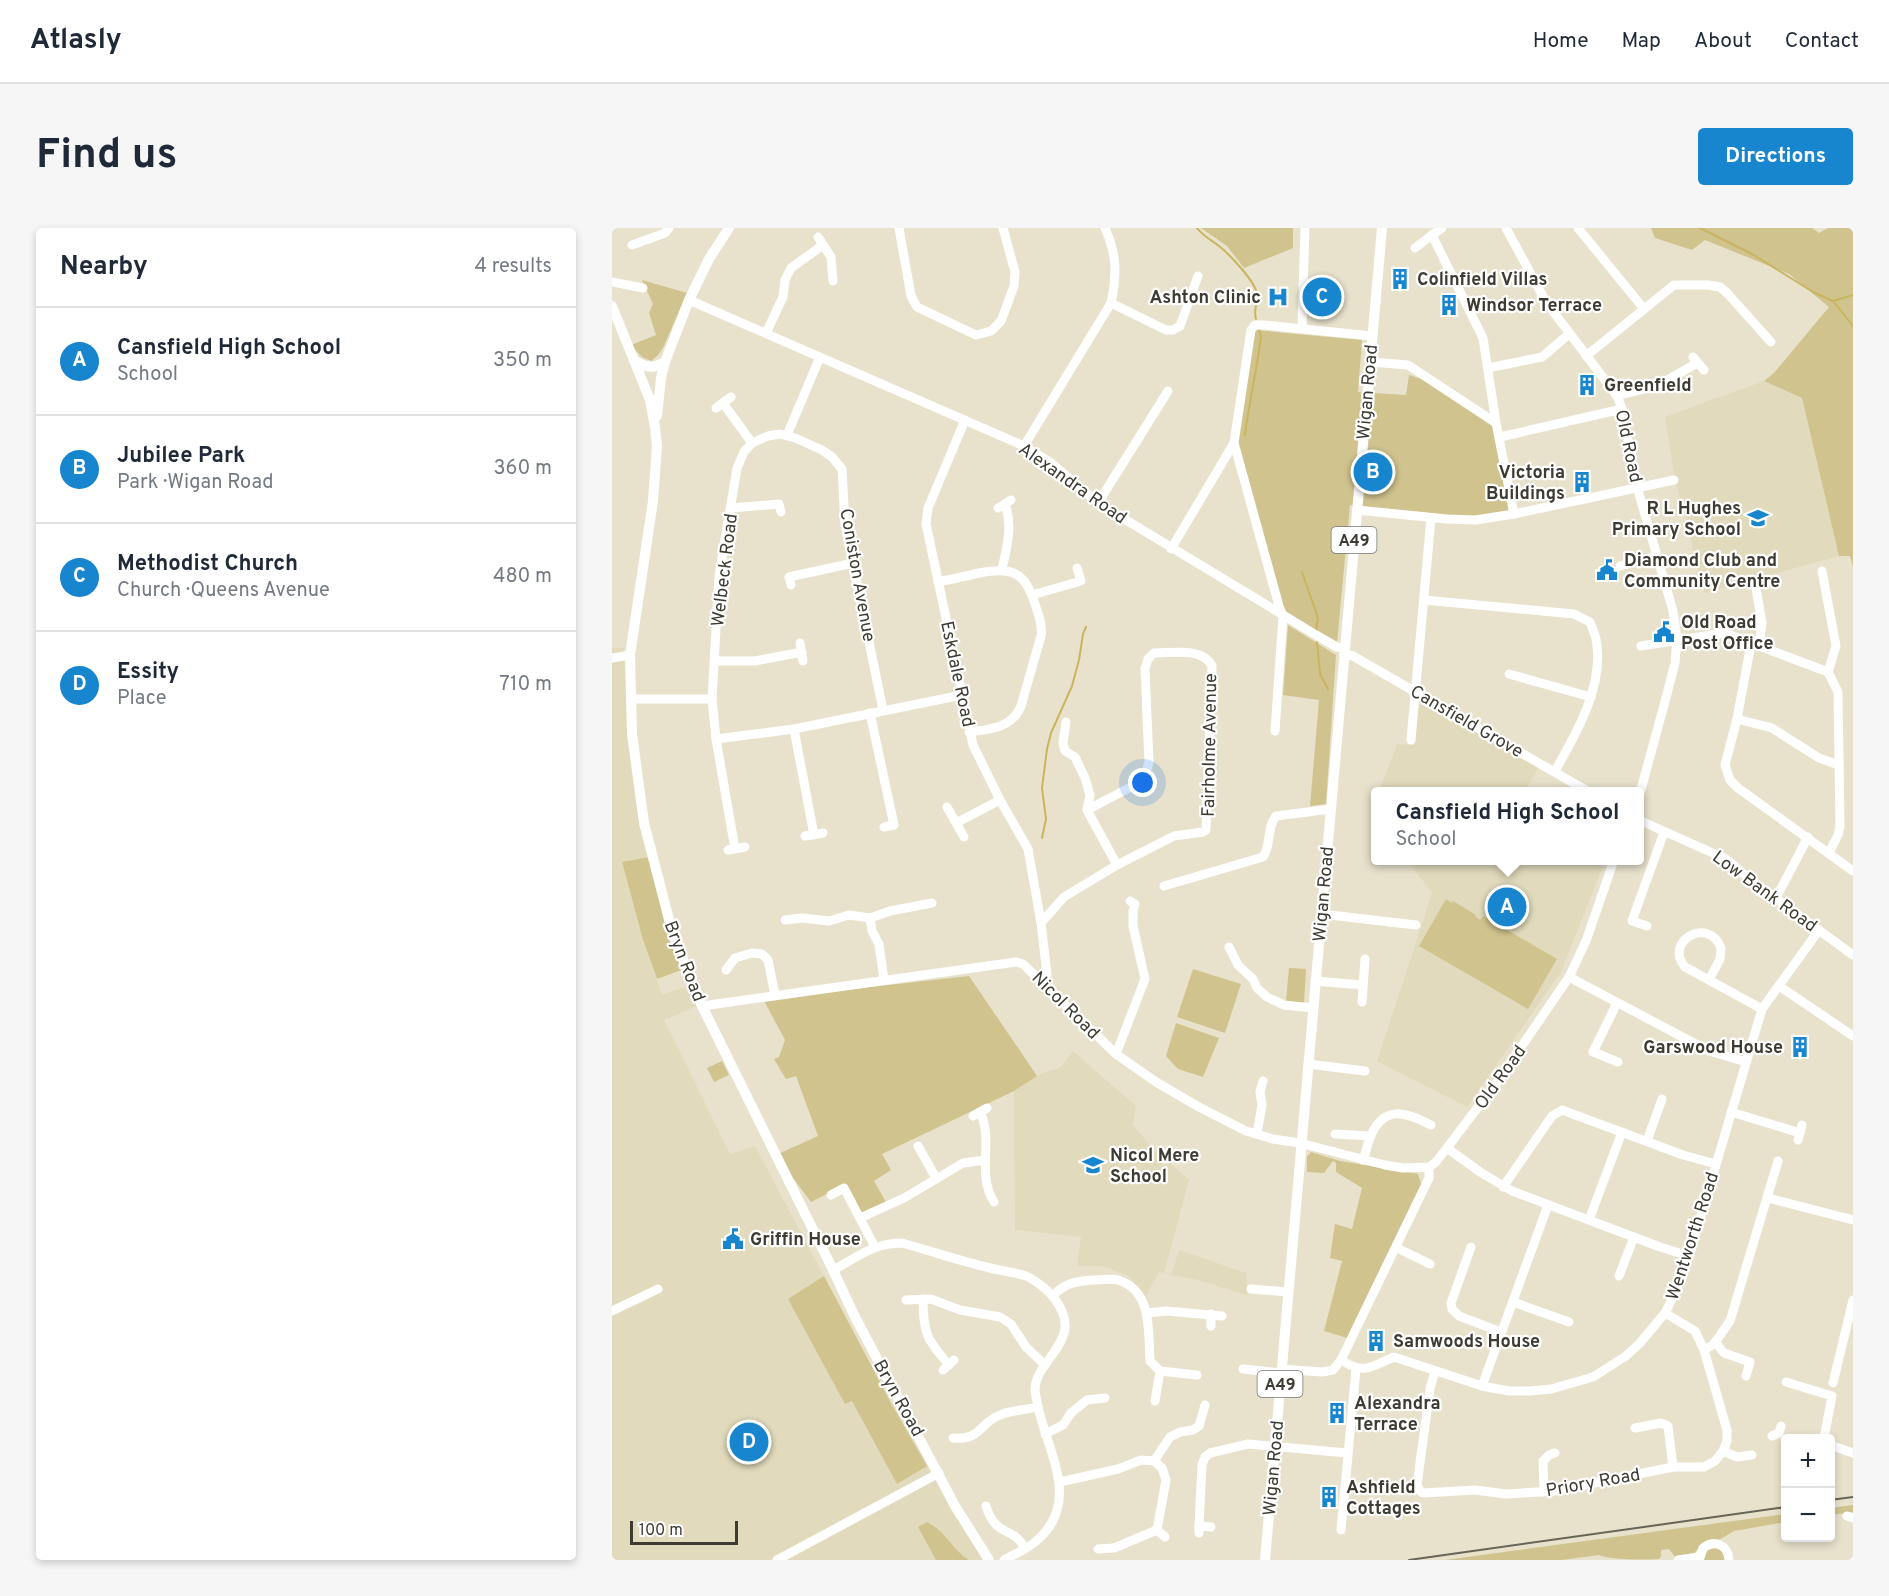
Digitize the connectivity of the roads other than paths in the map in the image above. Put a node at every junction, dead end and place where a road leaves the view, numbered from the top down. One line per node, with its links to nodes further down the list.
1 (669, 228): 13 (street)
2 (729, 228): 18 (main road)
3 (899, 228): 4 (street)
4 (1003, 228)
5 (1105, 228): 19 (street)
6 (1305, 228): 22 (street)
7 (1382, 228): 25 (main road, Wigan Road / A49)
8 (1442, 228): 11 (street)
9 (1506, 228): 24 (street, Old Road)
10 (1578, 228): 21 (street)
11 (1432, 235): 12 (street); 33 (street)
12 (1415, 248)
13 (641, 254)
14 (1198, 276): 19 (street)
15 (834, 280): 23 (street)
16 (612, 282): 17 (street)
17 (643, 288)
18 (689, 300): 23 (street, Alexandra Road); 30 (main road)
19 (1111, 303): 45 (street)
20 (612, 306): 29 (main road, Bryn Road)
21 (1644, 309): 26 (street); 27 (street)
22 (1302, 328): 25 (street); 44 (street)
23 (766, 333): 28 (street, Alexandra Road)
24 (1569, 334): 27 (street, Old Road); 33 (street)
25 (1372, 336): 31 (main road, Wigan Road / A49)
26 (1771, 342)
27 (1586, 356): 35 (street, Old Road)
28 (820, 357): 38 (street, Alexandra Road); 41 (street)
29 (634, 360): 30 (main road); 40 (main road, Bryn Road)
30 (665, 362): 40 (main road)
31 (1370, 362): 39 (street); 51 (main road, Wigan Road / A49)
32 (1698, 363): 35 (street)
33 (1488, 368): 39 (street)
34 (1168, 391): 48 (street)
35 (1617, 396): 37 (street, Old Road)
36 (723, 403): 43 (street)
37 (1622, 410): 42 (street); 47 (street, Old Road)
38 (965, 420): 45 (street, Alexandra Road); 62 (street, Eskdale Road)
39 (1496, 423): 42 (street)
40 (655, 427): 73 (main road, Bryn Road)
41 (787, 435): 43 (street); 57 (street, Coniston Avenue)
42 (1500, 437): 53 (street)
43 (752, 443): 50 (street, Welbeck Road)
44 (1234, 443): 55 (street); 67 (street)
45 (1024, 446): 48 (street, Alexandra Road)
46 (1674, 480): 47 (street)
47 (1637, 487): 53 (street); 56 (street, Old Road)
48 (1098, 503): 55 (street, Alexandra Road)
49 (1005, 504): 60 (street)
50 (731, 508): 52 (street); 75 (street, Welbeck Road)
51 (1357, 510): 54 (street); 71 (main road, Wigan Road / A49)
52 (781, 513)
53 (1514, 514): 54 (street)
54 (1431, 518): 66 (street)
55 (1171, 549): 67 (street, Alexandra Road)
56 (1657, 556): 58 (street); 68 (street, Old Road)
57 (853, 563): 63 (street); 83 (street, Coniston Avenue)
58 (1620, 566)
59 (1077, 568): 65 (street)
60 (1002, 569): 62 (street); 65 (street)
61 (1822, 571): 76 (street)
62 (938, 582): 79 (street, Eskdale Road)
63 (791, 585)
64 (1756, 588): 69 (street)
65 (1032, 595): 89 (street)
66 (1424, 600): 78 (street); 80 (street)
67 (1283, 616): 71 (street, Alexandra Road); 88 (street)
68 (1677, 639): 69 (street); 70 (street); 95 (street, Old Road)
69 (1755, 645): 76 (street); 85 (street)
70 (1641, 646)
71 (1345, 651): 78 (street, Cansfield Grove); 99 (main road, Wigan Road / A49)
72 (802, 652): 75 (street)
73 (630, 655): 74 (street); 81 (main road, Bryn Road)
74 (612, 658)
75 (715, 661): 82 (street, Welbeck Road)
76 (1828, 672): 92 (street)
77 (1509, 674): 80 (street)
78 (1415, 691): 91 (street); 93 (street, Cansfield Grove)
79 (962, 694): 83 (street); 89 (street, Eskdale Road)
80 (1591, 697): 93 (street)
81 (631, 699): 82 (street); 137 (main road, Bryn Road)
82 (712, 699): 90 (street, Welbeck Road)
83 (883, 710): 84 (street)
84 (870, 713): 87 (street); 102 (street)
85 (1737, 719): 92 (street); 106 (street)
86 (1068, 728): 98 (street)
87 (794, 729): 90 (street); 104 (street)
88 (1275, 731)
89 (969, 732): 96 (street, Eskdale Road)
90 (716, 739): 107 (street, Welbeck Road)
91 (1411, 740)
92 (1839, 765): 108 (street)
93 (1555, 771): 94 (street, Cansfield Grove)
94 (1581, 787)
95 (1642, 787)
96 (1000, 800): 101 (street); 119 (street, Eskdale Road)
97 (947, 807): 101 (street)
98 (1087, 810): 109 (street); 109 (street, Fairholme Avenue)
99 (1331, 810): 112 (street); 116 (main road, Wigan Road / A49)
100 (1644, 822): 103 (street, Low Bank Road)
101 (956, 823): 105 (street)
102 (884, 827)
103 (1664, 832): 113 (street, Low Bank Road); 121 (street)
104 (814, 835)
105 (964, 837)
106 (1808, 837): 108 (street); 113 (street)
107 (736, 849)
108 (1828, 853): 111 (street)
109 (1117, 865): 119 (street, Fairholme Avenue)
110 (1613, 865): 127 (street, Old Road)
111 (1853, 871)
112 (1164, 886)
113 (1776, 898): 122 (street, Low Bank Road)
114 (934, 902): 117 (street)
115 (1130, 902): 141 (street)
116 (1322, 914): 120 (street); 130 (main road, Wigan Road / A49)
117 (870, 918): 118 (street); 128 (street)
118 (784, 920)
119 (1041, 923): 131 (street, Eskdale Road)
120 (1416, 925)
121 (1647, 926)
122 (1819, 930): 124 (street, Low Bank Road); 133 (street, Wentworth Road)
123 (1229, 947): 138 (street)
124 (1853, 955)
125 (1365, 959): 132 (street)
126 (726, 970): 134 (street)
127 (1569, 977): 136 (street); 161 (street, Old Road)
128 (884, 980): 131 (street, Nicol Road); 134 (street, Nicol Road)
129 (1709, 980): 129 (street); 139 (street)
130 (1315, 981): 132 (street); 138 (main road, Wigan Road / A49)
131 (1043, 983): 141 (street, Nicol Road)
132 (1363, 985): 135 (street)
133 (1779, 986): 139 (street, Wentworth Road); 140 (street)
134 (775, 995): 137 (street, Nicol Road)
135 (1362, 1002)
136 (1617, 1003): 142 (street); 143 (street)
137 (702, 1006): 182 (main road, Bryn Road)
138 (1312, 1008): 144 (main road, Wigan Road / A49)
139 (1762, 1009): 143 (street, Wentworth Road)
140 (1853, 1036)
141 (1116, 1054): 155 (street, Nicol Road)
142 (1618, 1062)
143 (1746, 1062): 151 (street, Wentworth Road)
144 (1308, 1064): 145 (street); 159 (main road, Wigan Road / A49)
145 (1365, 1071)
146 (1263, 1081): 148 (street)
147 (1249, 1090): 148 (street)
148 (1260, 1092): 155 (street)
149 (1662, 1099): 158 (street)
150 (980, 1112): 162 (street)
151 (1731, 1112): 154 (street); 165 (street, Wentworth Road)
152 (1431, 1125): 157 (street)
153 (1622, 1132): 158 (street); 168 (street); 174 (street)
154 (1800, 1133)
155 (1257, 1134): 159 (street, Nicol Road)
156 (1335, 1134): 157 (street)
157 (1370, 1136): 163 (street)
158 (1647, 1141): 165 (street)
159 (1300, 1143): 163 (street); 186 (main road, Wigan Road / A49)
160 (919, 1146): 167 (street)
161 (1447, 1148): 166 (street, Old Road); 168 (street)
162 (985, 1160): 167 (street); 171 (street)
163 (1363, 1160): 166 (street)
164 (1778, 1161): 170 (street)
165 (1716, 1164): 180 (street, Wentworth Road)
166 (1429, 1167): 179 (street)
167 (936, 1178): 173 (street)
168 (1503, 1187): 172 (street)
169 (831, 1195): 173 (street)
170 (1768, 1198): 175 (street); 200 (street)
171 (993, 1202)
172 (1548, 1205): 174 (street); 191 (street)
173 (860, 1218): 177 (street)
174 (1589, 1220): 176 (street)
175 (1853, 1220)
176 (1634, 1237): 180 (street); 183 (street)
177 (876, 1247): 182 (street); 187 (street)
178 (1471, 1247): 199 (street)
179 (1397, 1248): 181 (street); 202 (street)
180 (1689, 1256): 194 (street, Wentworth Road)
181 (1430, 1264)
182 (833, 1270): 232 (main road, Bryn Road)
183 (1619, 1276)
184 (1251, 1288): 186 (street)
185 (658, 1289): 192 (street)
186 (1288, 1292): 208 (main road, Wigan Road / A49)
187 (1053, 1296): 193 (street); 204 (street)
188 (923, 1299): 189 (street); 203 (street); 204 (street)
189 (906, 1300)
190 (1853, 1300): 213 (street)
191 (1513, 1302): 197 (street); 199 (street)
192 (612, 1311)
193 (1147, 1313): 195 (street); 207 (street)
194 (1665, 1313): 201 (street); 214 (street, Wentworth Road)
195 (1211, 1314): 196 (street); 198 (street)
196 (1222, 1316)
197 (1569, 1322)
198 (1211, 1326)
199 (1501, 1332): 214 (street)
200 (1715, 1342): 201 (street); 211 (street)
201 (1704, 1350): 225 (street)
202 (1341, 1360): 206 (street); 208 (street)
203 (949, 1365)
204 (1045, 1365): 218 (street)
205 (1243, 1369): 208 (street)
206 (1356, 1369): 209 (street, Wentworth Road); 226 (street)
207 (1160, 1371): 210 (street); 216 (street)
208 (1281, 1371): 223 (main road, Wigan Road / A49)
209 (1435, 1371): 214 (street, Wentworth Road); 234 (street, Priory Road)
210 (1197, 1375)
211 (1746, 1376)
212 (1786, 1382): 221 (street)
213 (1833, 1383)
214 (1482, 1386)
215 (1105, 1398): 220 (street)
216 (1155, 1401)
217 (1204, 1404): 230 (street)
218 (1038, 1407): 220 (street); 222 (street)
219 (1635, 1428): 231 (street)
220 (1045, 1434): 233 (street)
221 (1825, 1434)
222 (953, 1438)
223 (1274, 1447): 226 (street); 236 (street); 246 (main road, Wigan Road / A49)
224 (1835, 1447): 228 (street)
225 (1723, 1451): 229 (street); 231 (street, Priory Road)
226 (1347, 1453): 238 (street)
227 (1555, 1453): 234 (street)
228 (1853, 1453)
229 (1752, 1455)
230 (1154, 1461): 233 (street); 237 (street)
231 (1673, 1467): 234 (street, Priory Road)
232 (939, 1473): 243 (street); 244 (main road, Bryn Road)
233 (1060, 1482): 240 (street)
234 (1544, 1492)
235 (986, 1505): 240 (street)
236 (1211, 1527)
237 (1157, 1530): 239 (street); 241 (street)
238 (1341, 1530)
239 (1165, 1537)
240 (1025, 1549): 245 (street)
241 (1096, 1549)
242 (1699, 1559): 247 (street); 248 (street)
243 (777, 1560)
244 (989, 1560)
245 (1004, 1560)
246 (1265, 1560)
247 (1678, 1560)
248 (1729, 1560)

